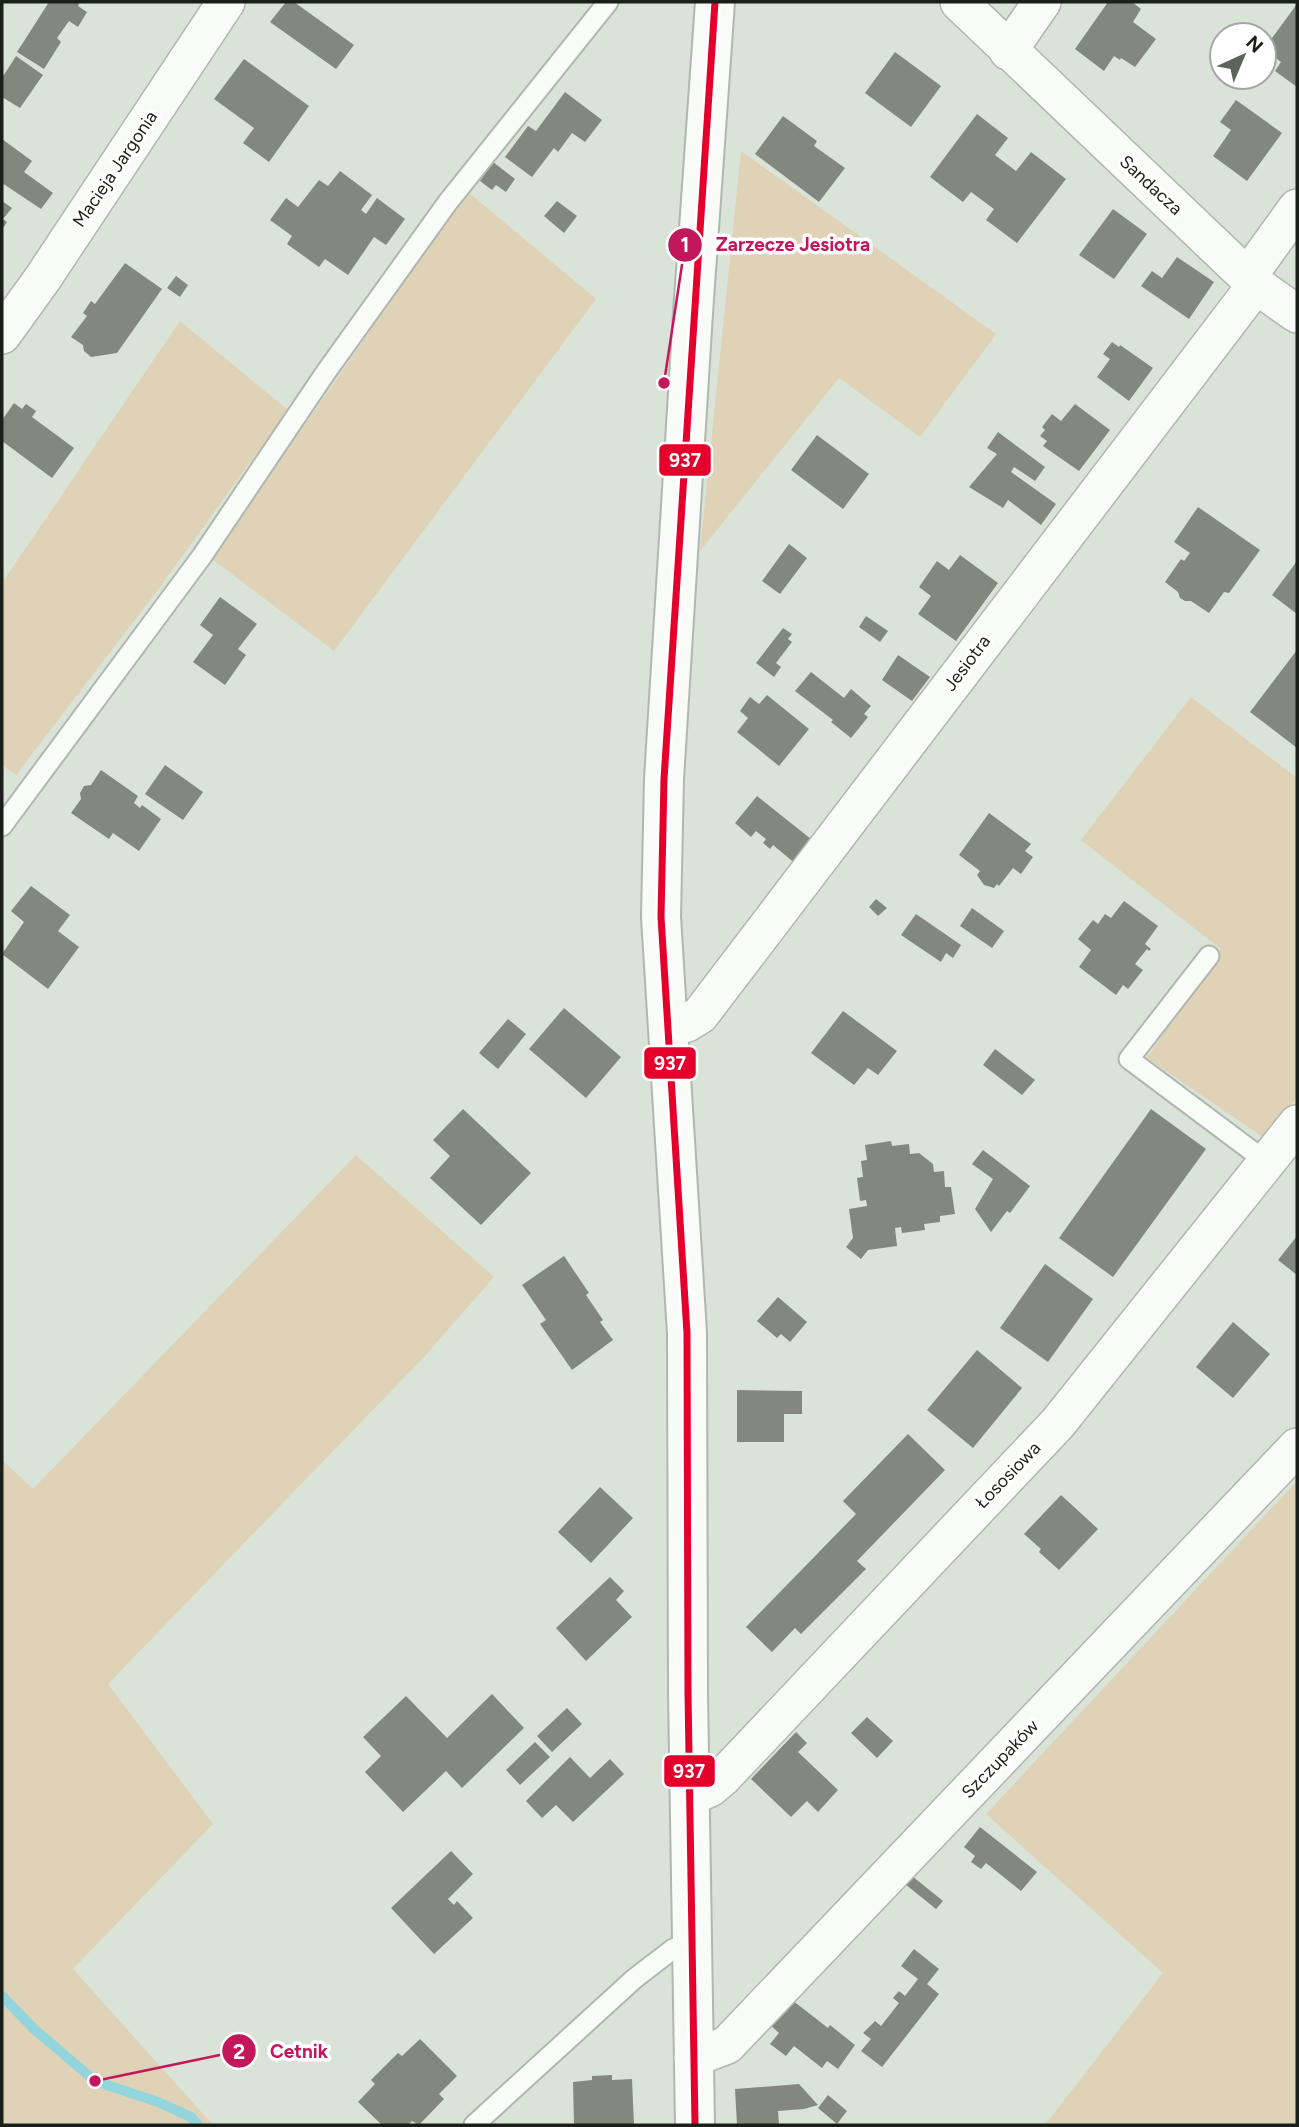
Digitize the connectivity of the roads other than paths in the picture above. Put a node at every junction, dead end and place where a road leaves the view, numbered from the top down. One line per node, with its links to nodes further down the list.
1 (226, 2): 10 (street, Macieja Jargonia)
2 (608, 2): 11 (lane)
3 (715, 2): 13 (street)
4 (959, 2): 6 (street, Sandacza)
5 (1042, 2): 6 (street)
6 (1008, 51): 8 (street, Sandacza)
7 (1297, 208): 8 (street, Jesiotra)
8 (1252, 280): 9 (street, Sandacza); 13 (street, Jesiotra)
9 (1297, 314)
10 (2, 335)
11 (2, 826)
12 (1209, 956): 15 (lane)
13 (668, 1028): 17 (street)
14 (1297, 1124): 15 (street, Łososiowa)
15 (1268, 1163): 17 (street, Łososiowa)
16 (1297, 1447): 19 (street, Szczupaków)
17 (690, 1797): 18 (street)
18 (692, 1941): 19 (street); 20 (lane)
19 (693, 2059): 21 (street)
20 (474, 2125)
21 (695, 2125)

